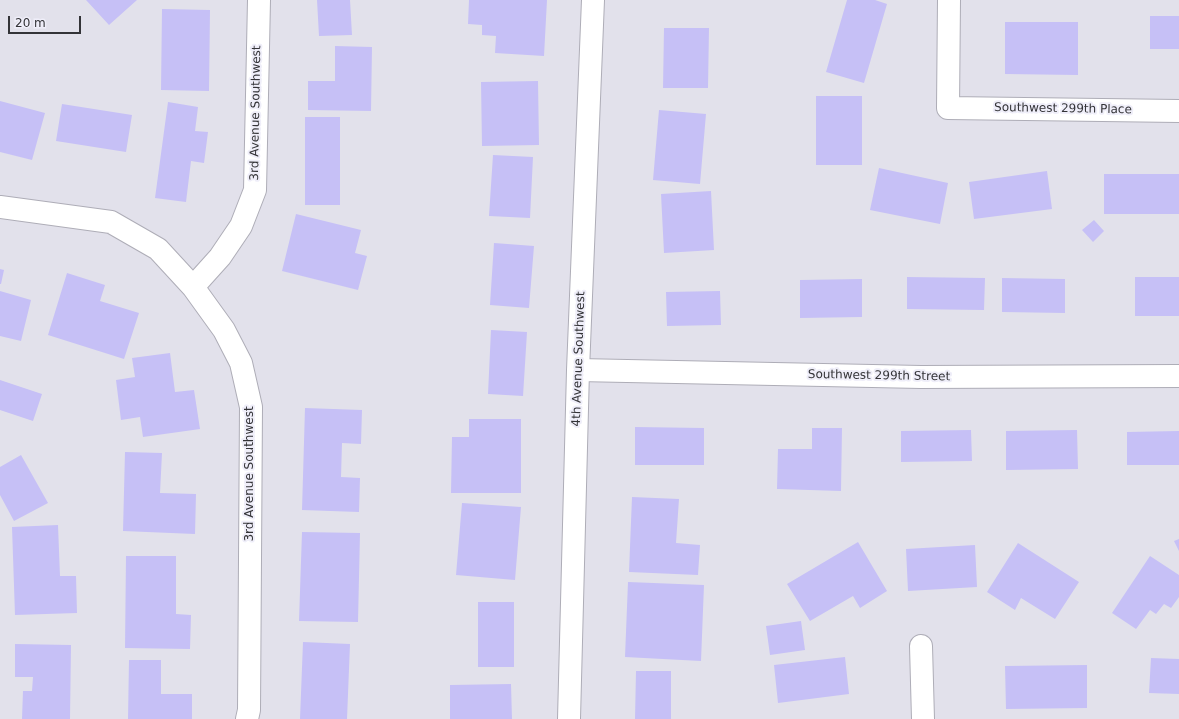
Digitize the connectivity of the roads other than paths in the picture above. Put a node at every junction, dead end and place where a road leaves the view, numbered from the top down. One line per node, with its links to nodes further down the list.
1 (259, 0): 6 (street, 3rd Avenue Southwest)
2 (593, 0): 7 (street, 4th Avenue Southwest)
3 (949, 0): 4 (street, Southwest 299th Place)
4 (1179, 111)
5 (0, 207): 6 (street)
6 (193, 287): 10 (street, 3rd Avenue Southwest)
7 (578, 370): 8 (street, Southwest 299th Street); 11 (street, 4th Avenue Southwest)
8 (1179, 376)
9 (921, 646): 12 (street)
10 (247, 719)
11 (569, 719)
12 (923, 719)

